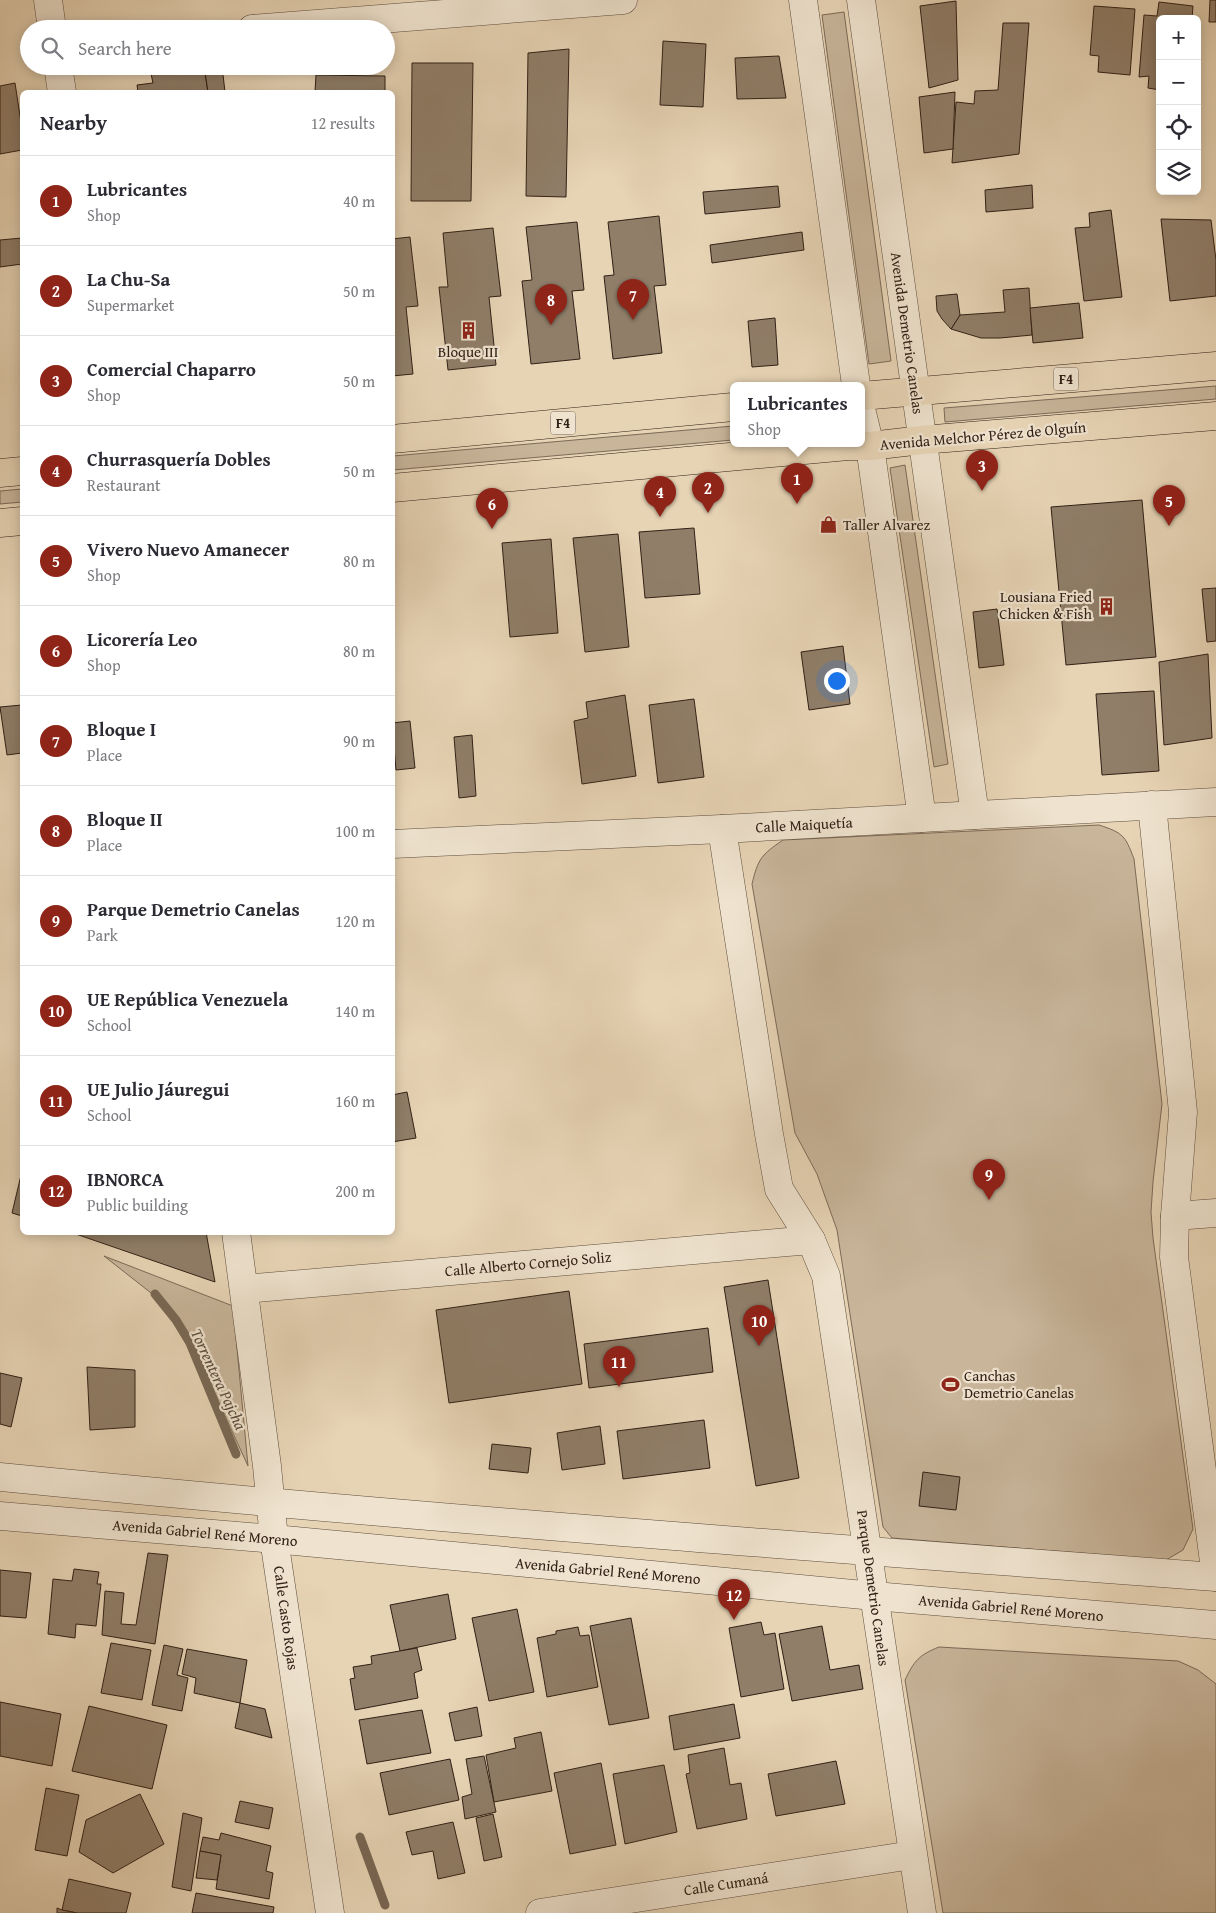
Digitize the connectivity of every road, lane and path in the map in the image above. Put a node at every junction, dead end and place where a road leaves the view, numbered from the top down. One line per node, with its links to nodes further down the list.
1 (48, 0): 5 (street)
2 (623, 0): 6 (street)
3 (803, 0): 10 (street)
4 (861, 0): 11 (street, Avenida Demetrio Canelas)
5 (51, 20)
6 (367, 20)
7 (59, 75): 8 (street)
8 (62, 90)
9 (1216, 366): 11 (highway, F4)
10 (856, 382)
11 (915, 391): 12 (highway, F4); 17 (street, Avenida Demetrio Canelas)
12 (865, 396)
13 (730, 407): 16 (highway, F4)
14 (1216, 416): 17 (highway, Avenida Melchor Pérez de Olguín)
15 (865, 425): 19 (street)
16 (395, 439)
17 (922, 440): 19 (highway, Avenida Melchor Pérez de Olguín); 28 (street, Avenida Demetrio Canelas)
18 (865, 446): 19 (highway, Avenida Melchor Pérez de Olguín)
19 (870, 446): 29 (street)
20 (837, 447): 23 (highway, Avenida Melchor Pérez de Olguín)
21 (20, 472): 22 (highway)
22 (0, 473)
23 (395, 488)
24 (20, 521): 25 (highway)
25 (0, 523)
26 (1216, 802): 27 (street, Calle Maiquetía)
27 (1152, 805): 28 (street, Calle Maiquetía); 33 (street)
28 (975, 815): 29 (street, Calle Maiquetía)
29 (922, 818): 30 (street, Calle Maiquetía)
30 (722, 829): 31 (street, Calle Maiquetía); 35 (street, Parque Demetrio Canelas)
31 (395, 844)
32 (1216, 1213): 33 (street)
33 (1175, 1216): 42 (street)
34 (236, 1235): 36 (street, Calle Casto Rojas)
35 (812, 1240): 36 (street, Calle Alberto Cornejo Soliz); 41 (street, Parque Demetrio Canelas)
36 (244, 1289): 38 (street, Calle Casto Rojas)
37 (0, 1477): 38 (street)
38 (271, 1504): 40 (street, Calle Casto Rojas); 41 (street)
39 (0, 1516): 40 (street, Avenida Gabriel René Moreno)
40 (274, 1539): 43 (street, Avenida Gabriel René Moreno); 46 (street, Calle Casto Rojas)
41 (868, 1552): 42 (street); 43 (street, Parque Demetrio Canelas)
42 (1216, 1577)
43 (874, 1596): 44 (street, Avenida Gabriel René Moreno); 45 (street, Parque Demetrio Canelas)
44 (1216, 1624)
45 (912, 1855): 47 (street, Calle Cumaná); 48 (street, Parque Demetrio Canelas)
46 (330, 1913)
47 (540, 1913)
48 (922, 1913)

